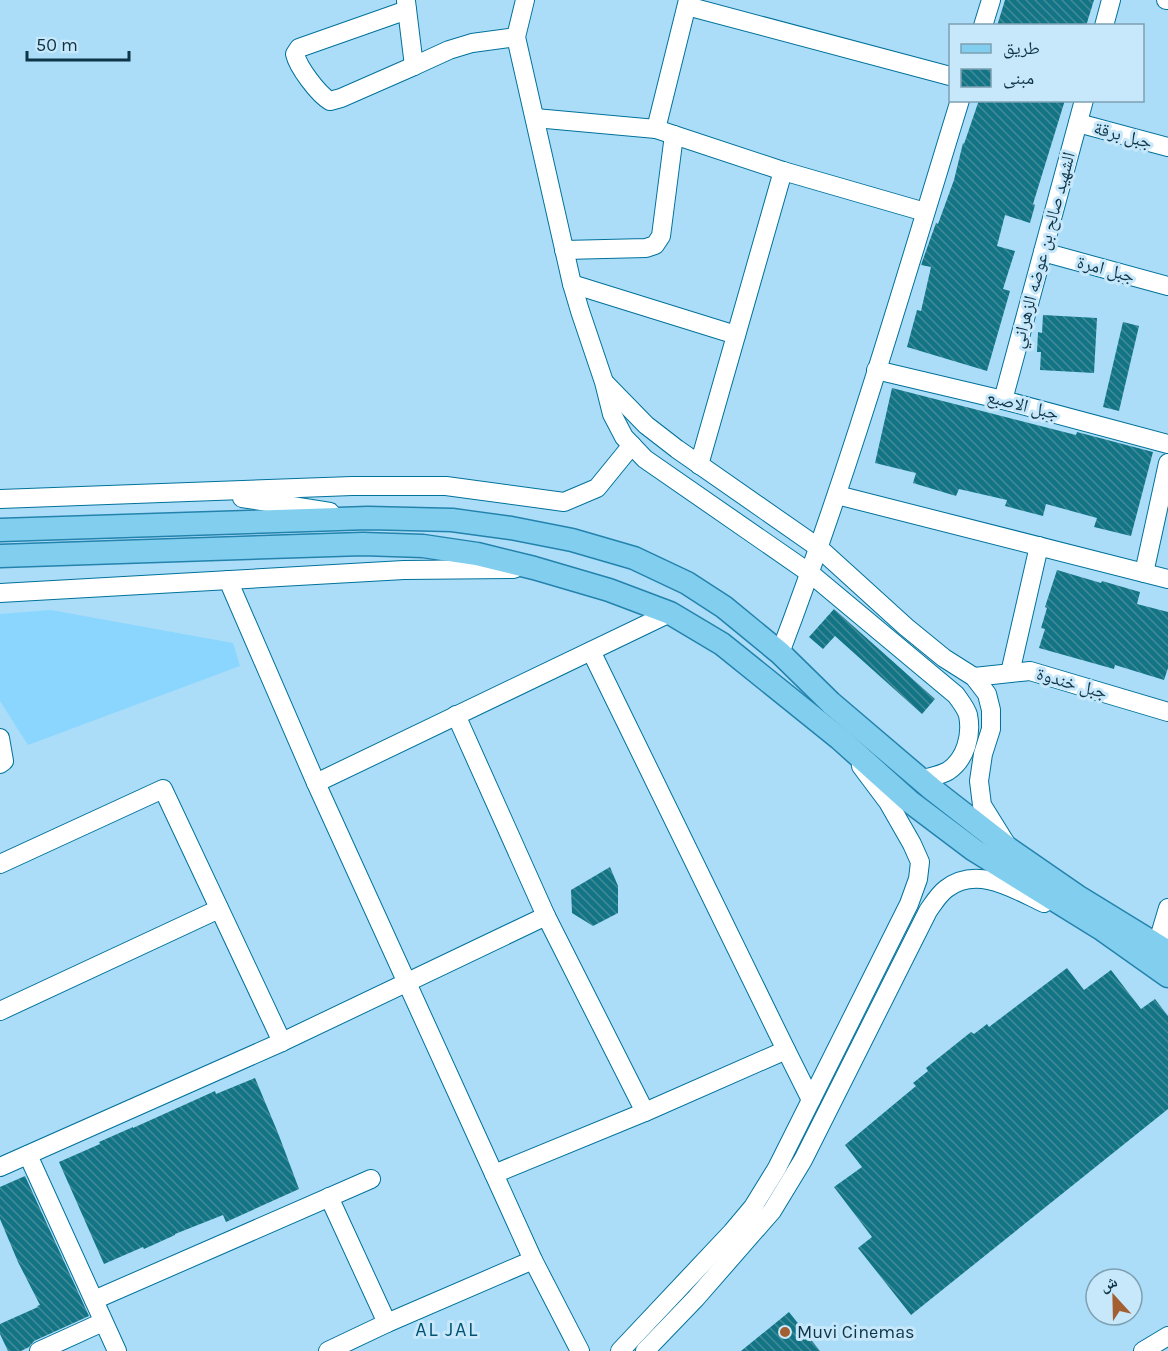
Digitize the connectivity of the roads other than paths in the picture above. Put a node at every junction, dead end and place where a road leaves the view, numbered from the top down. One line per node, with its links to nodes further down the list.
1 (525, 0): 8 (street)
2 (991, 0): 6 (street)
3 (1111, 0): 7 (street)
4 (688, 3): 10 (street); 15 (street)
5 (407, 5): 9 (street); 9 (street)
6 (984, 24)
7 (1105, 24)
8 (516, 37): 9 (street); 13 (street)
9 (414, 66)
10 (949, 75)
11 (959, 102): 19 (street)
12 (1083, 102): 14 (street, الشهيد صالح بن عوضه الزهراني)
13 (534, 118): 15 (street); 20 (street)
14 (1078, 123): 17 (street, جبل برقة); 21 (street, الشهيد صالح بن عوضه الزهراني)
15 (656, 129): 16 (street)
16 (674, 135): 18 (street); 20 (street)
17 (1168, 147)
18 (783, 171): 19 (street); 24 (street)
19 (926, 212): 25 (street)
20 (564, 250): 22 (street)
21 (1043, 252): 23 (street, جبل امرة); 27 (street, الشهيد صالح بن عوضه الزهراني)
22 (572, 284): 24 (street); 26 (street)
23 (1168, 286)
24 (736, 335): 31 (street)
25 (876, 370): 27 (street, جبل الاصبع); 33 (street)
26 (604, 382): 29 (street); 31 (street)
27 (1003, 400): 28 (street, جبل الاصبع)
28 (1168, 444)
29 (632, 445): 32 (street); 42 (street)
30 (1168, 463): 41 (street)
31 (699, 465): 38 (street)
32 (202, 492): 34 (street); 35 (street)
33 (837, 495): 37 (street); 38 (street)
34 (0, 500)
35 (368, 518): 36 (main road); 48 (main road)
36 (0, 530)
37 (1039, 546): 41 (street); 49 (street)
38 (819, 549): 42 (street); 50 (street)
39 (0, 556): 40 (main road)
40 (534, 568): 44 (street); 46 (main road)
41 (1144, 573): 43 (street)
42 (811, 574): 48 (street); 56 (street)
43 (1168, 579)
44 (228, 580): 45 (street); 57 (street)
45 (0, 593)
46 (670, 613): 47 (street); 54 (main road)
47 (591, 651): 52 (street); 69 (street)
48 (780, 653): 56 (main road)
49 (1010, 673): 50 (street, جبل خندوة); 51 (street, جبل خندوة)
50 (974, 677): 58 (street)
51 (1168, 712)
52 (456, 716): 57 (street); 62 (street)
53 (0, 738): 55 (street)
54 (840, 739): 63 (main road); 70 (street)
55 (0, 764)
56 (921, 780): 58 (main road)
57 (316, 783): 66 (street)
58 (1009, 849): 64 (main road)
59 (0, 864): 61 (street)
60 (1168, 908): 64 (street)
61 (219, 909): 67 (street); 68 (street)
62 (546, 916): 66 (street); 71 (street)
63 (1102, 930): 65 (main road); 87 (street)
64 (1162, 949)
65 (1168, 976)
66 (407, 983): 68 (street); 74 (street)
67 (0, 1011)
68 (282, 1042): 72 (street)
69 (786, 1050): 70 (street); 71 (street)
70 (811, 1100): 86 (street)
71 (645, 1112): 74 (street)
72 (28, 1155): 73 (street); 78 (street)
73 (0, 1167)
74 (494, 1174): 77 (street)
75 (371, 1179): 76 (street)
76 (329, 1197): 78 (street); 80 (street)
77 (533, 1260): 80 (street); 85 (street)
78 (94, 1300): 79 (street)
79 (103, 1322): 82 (street); 83 (street)
80 (387, 1323): 84 (street)
81 (1168, 1336): 88 (street)
82 (39, 1351)
83 (117, 1351)
84 (328, 1351)
85 (580, 1351)
86 (620, 1351)
87 (645, 1351)
88 (1143, 1351)

